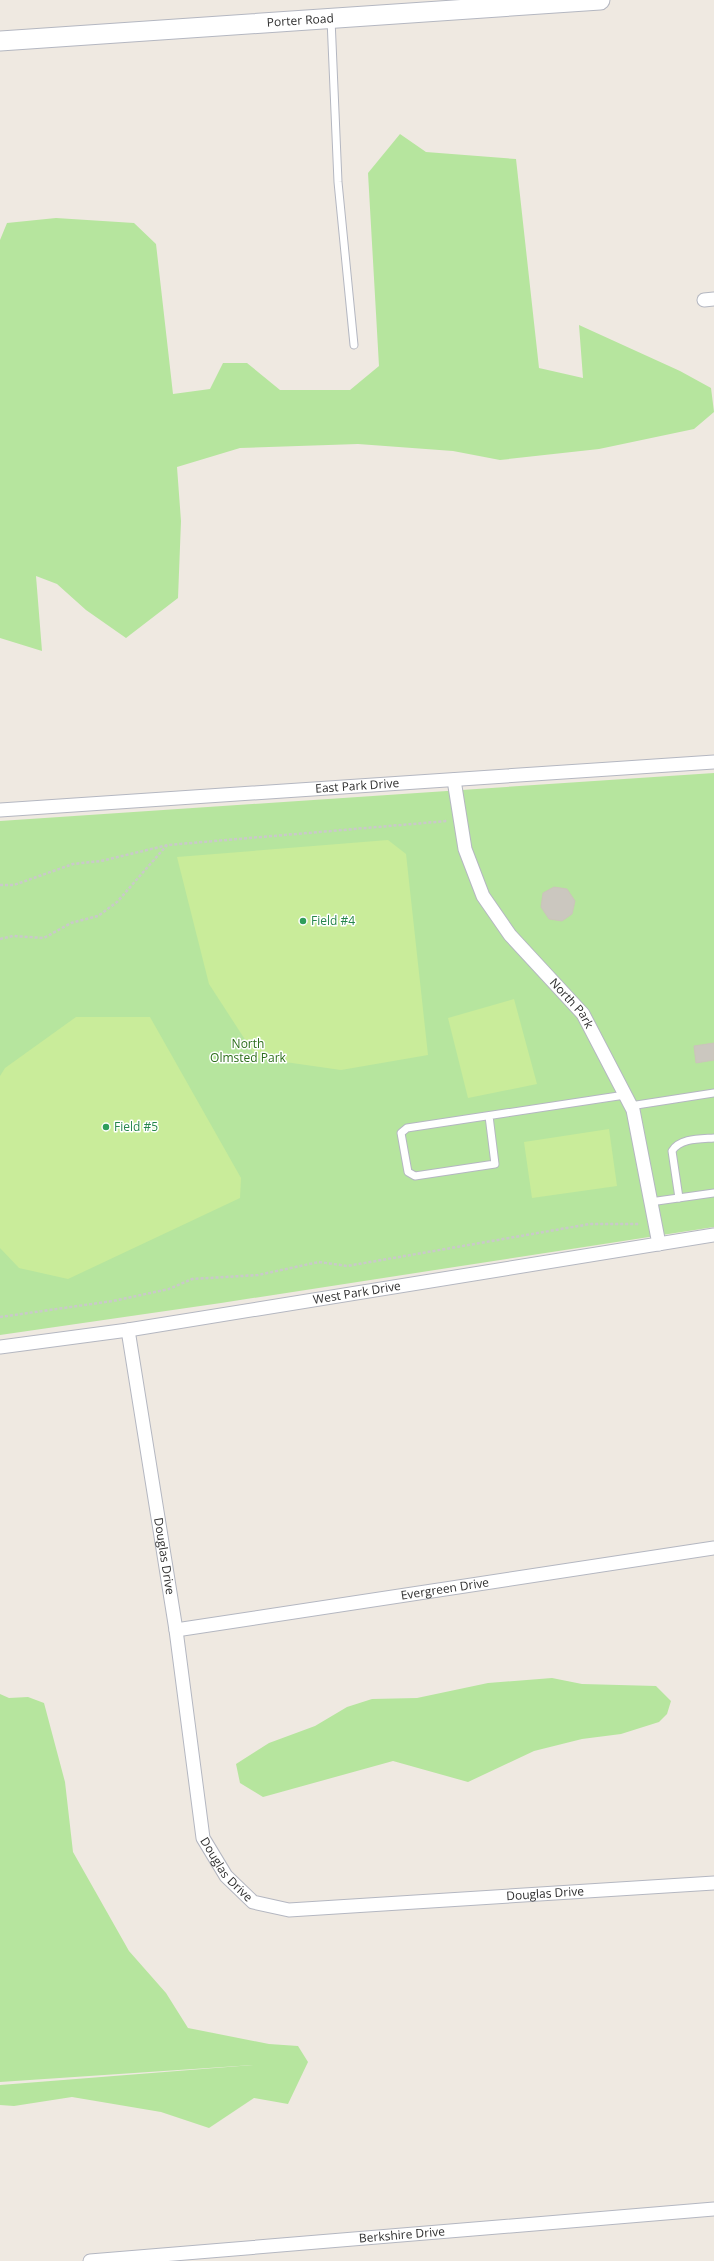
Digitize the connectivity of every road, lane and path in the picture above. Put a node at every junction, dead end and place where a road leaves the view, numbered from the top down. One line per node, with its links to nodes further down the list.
1 (600, 0): 2 (main road, Porter Road)
2 (331, 18): 3 (main road, Porter Road); 4 (lane)
3 (0, 41)
4 (354, 345)
5 (714, 762): 6 (street, East Park Drive)
6 (454, 780): 7 (street, East Park Drive); 13 (street, North Park)
7 (0, 810)
8 (447, 821): 9 (path)
9 (168, 845): 10 (path); 11 (path)
10 (0, 884)
11 (0, 939)
12 (714, 1093): 13 (lane)
13 (628, 1100): 14 (lane); 18 (street, North Park)
14 (489, 1116): 14 (lane)
15 (714, 1138): 17 (lane)
16 (714, 1193): 17 (lane)
17 (679, 1198): 18 (lane)
18 (650, 1202): 21 (street, North Park)
19 (639, 1224): 22 (path)
20 (714, 1235): 21 (street, West Park Drive)
21 (659, 1244): 23 (street, West Park Drive)
22 (0, 1317)
23 (128, 1330): 24 (street, West Park Drive); 26 (street, Douglas Drive)
24 (0, 1347)
25 (714, 1548): 26 (street, Evergreen Drive)
26 (176, 1630): 27 (street, Douglas Drive)
27 (714, 1883)
28 (714, 2210): 29 (street, Berkshire Drive)
29 (90, 2261)

